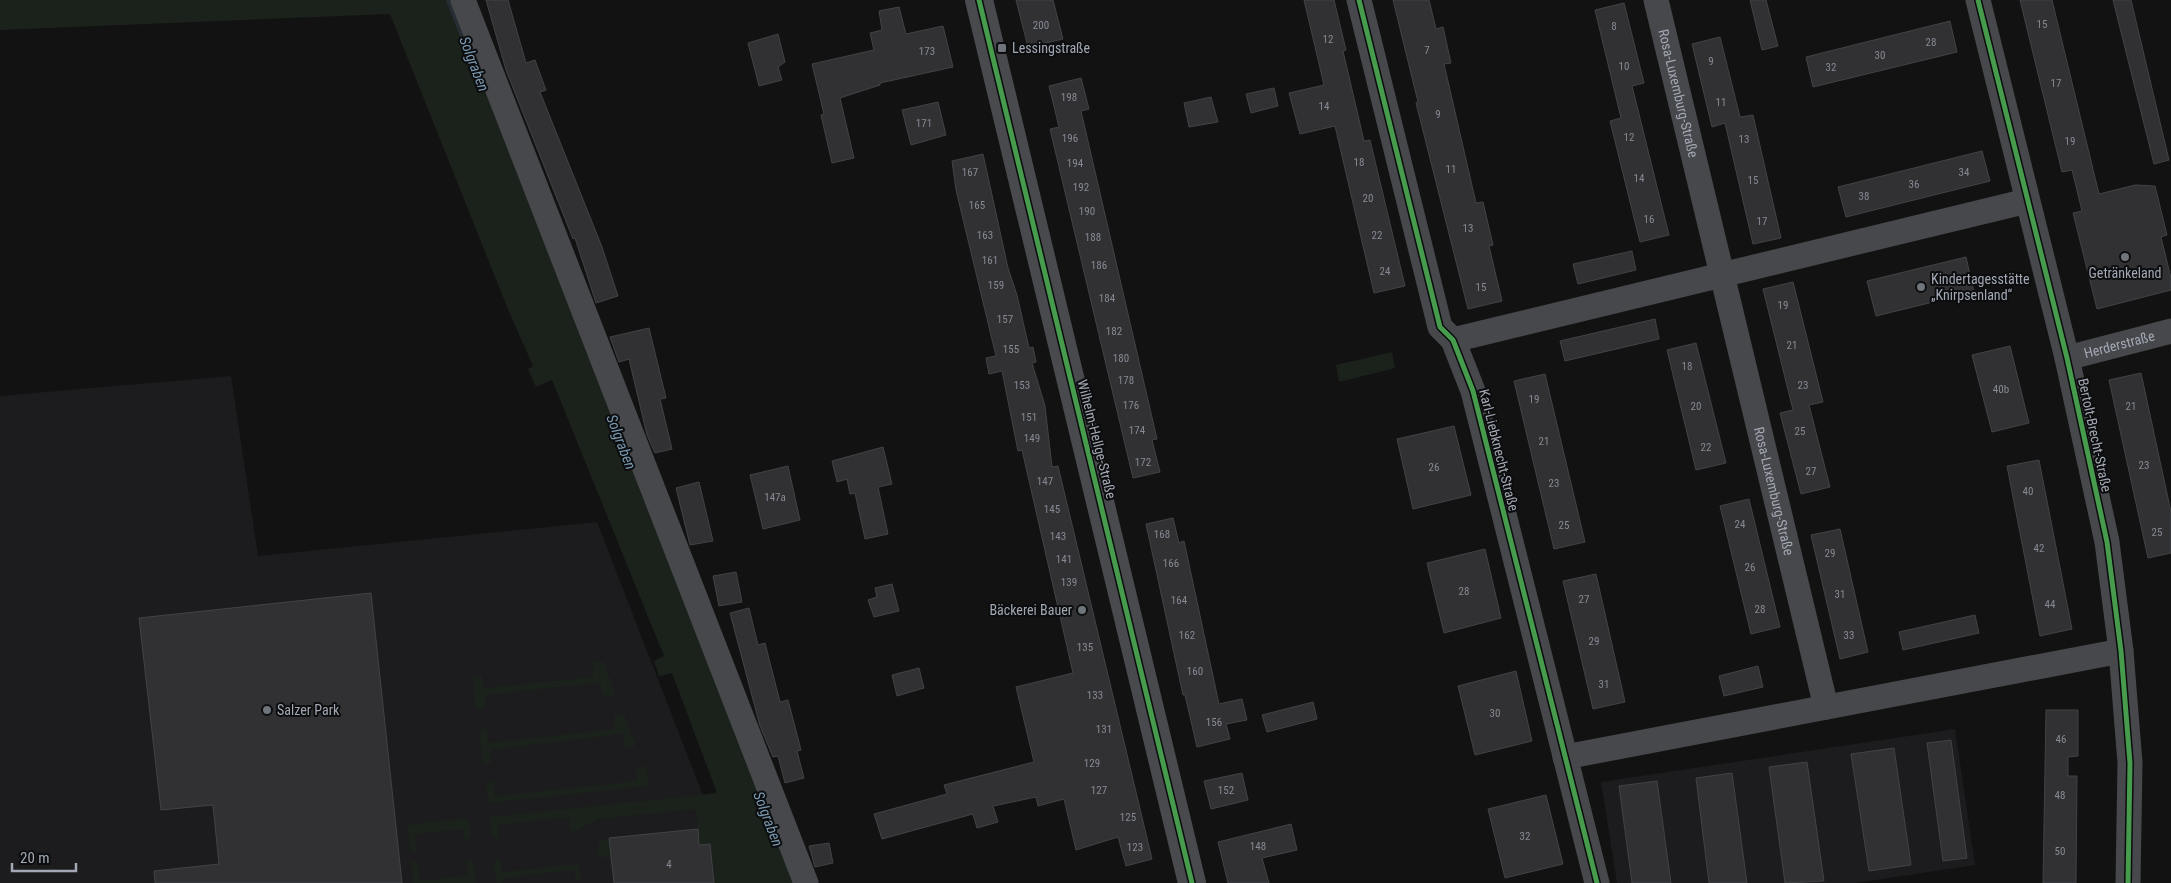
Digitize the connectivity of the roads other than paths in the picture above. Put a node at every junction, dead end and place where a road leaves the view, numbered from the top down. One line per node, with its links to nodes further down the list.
1 (462, 0): 14 (street)
2 (980, 0): 15 (main road, Wilhelm-Hellge-Straße)
3 (1359, 0): 9 (street, Karl-Liebknecht-Straße)
4 (1656, 0): 7 (street, Rosa-Luxemburg-Straße)
5 (1978, 0): 6 (street, Bertolt-Brecht-Straße)
6 (2028, 201): 7 (street); 10 (street, Bertolt-Brecht-Straße)
7 (1722, 275): 9 (street); 12 (street, Rosa-Luxemburg-Straße)
8 (2171, 331): 10 (street, Herderstraße)
9 (1453, 340): 13 (street, Karl-Liebknecht-Straße)
10 (2067, 358): 11 (street, Bertolt-Brecht-Straße)
11 (2121, 651): 12 (street); 17 (street, Bertolt-Brecht-Straße)
12 (1826, 707): 13 (street)
13 (1565, 757): 16 (street, Karl-Liebknecht-Straße)
14 (806, 883)
15 (1192, 883)
16 (1597, 883)
17 (2128, 883)

